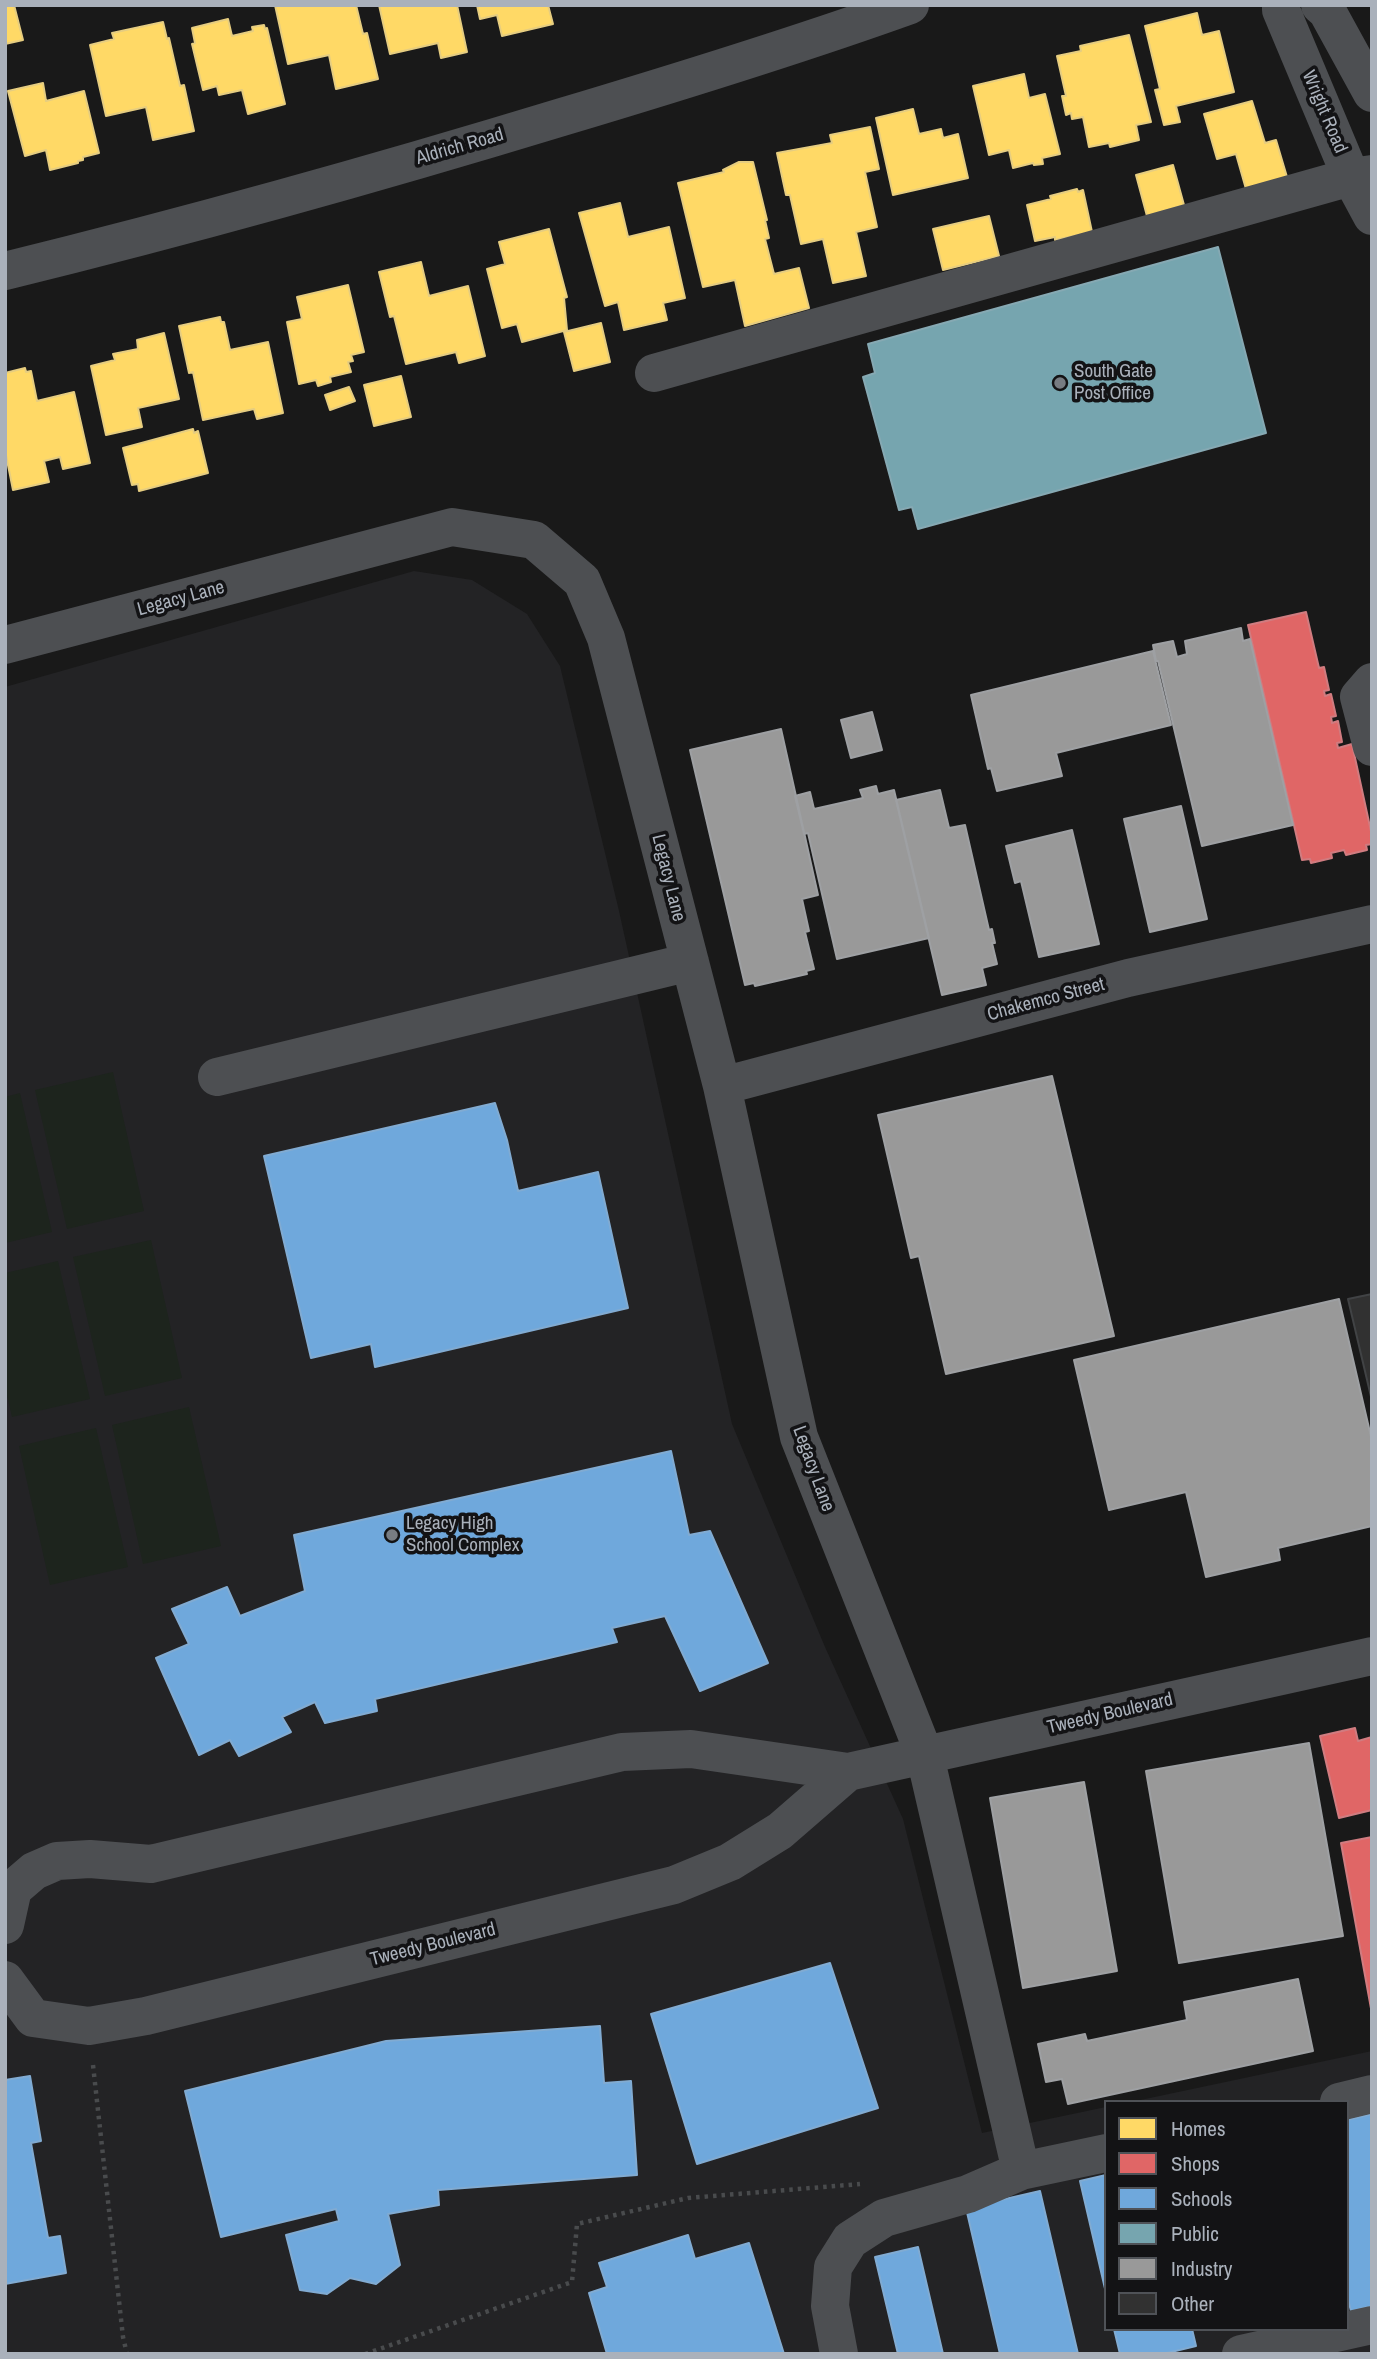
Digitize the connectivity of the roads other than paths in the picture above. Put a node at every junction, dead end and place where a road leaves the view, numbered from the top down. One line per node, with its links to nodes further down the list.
1 (910, 5): 7 (street, Aldrich Road)
2 (1281, 5): 5 (street, Wright Road)
3 (1320, 5): 4 (street)
4 (1372, 93)
5 (1361, 175): 6 (street, Wright Road); 8 (street)
6 (1372, 216)
7 (5, 271)
8 (654, 373)
9 (5, 645): 13 (street, Legacy Lane)
10 (1372, 682): 11 (street)
11 (1372, 747)
12 (1372, 924): 15 (street, Chakemco Street)
13 (690, 962): 14 (street); 15 (street, Legacy Lane)
14 (217, 1077)
15 (722, 1086): 17 (street, Legacy Lane)
16 (1372, 1656): 17 (street, Tweedy Boulevard)
17 (925, 1756): 18 (street, Tweedy Boulevard); 24 (street, Legacy Lane)
18 (848, 1772): 19 (street, Tweedy Boulevard); 20 (street, Tweedy Boulevard)
19 (5, 1925)
20 (5, 1980)
21 (1372, 2094): 22 (street)
22 (1347, 2100)
23 (1104, 2153): 24 (street)
24 (1021, 2171): 28 (street)
25 (1372, 2325): 26 (street)
26 (1349, 2330)
27 (1345, 2331): 29 (street)
28 (839, 2354)
29 (1241, 2354)

